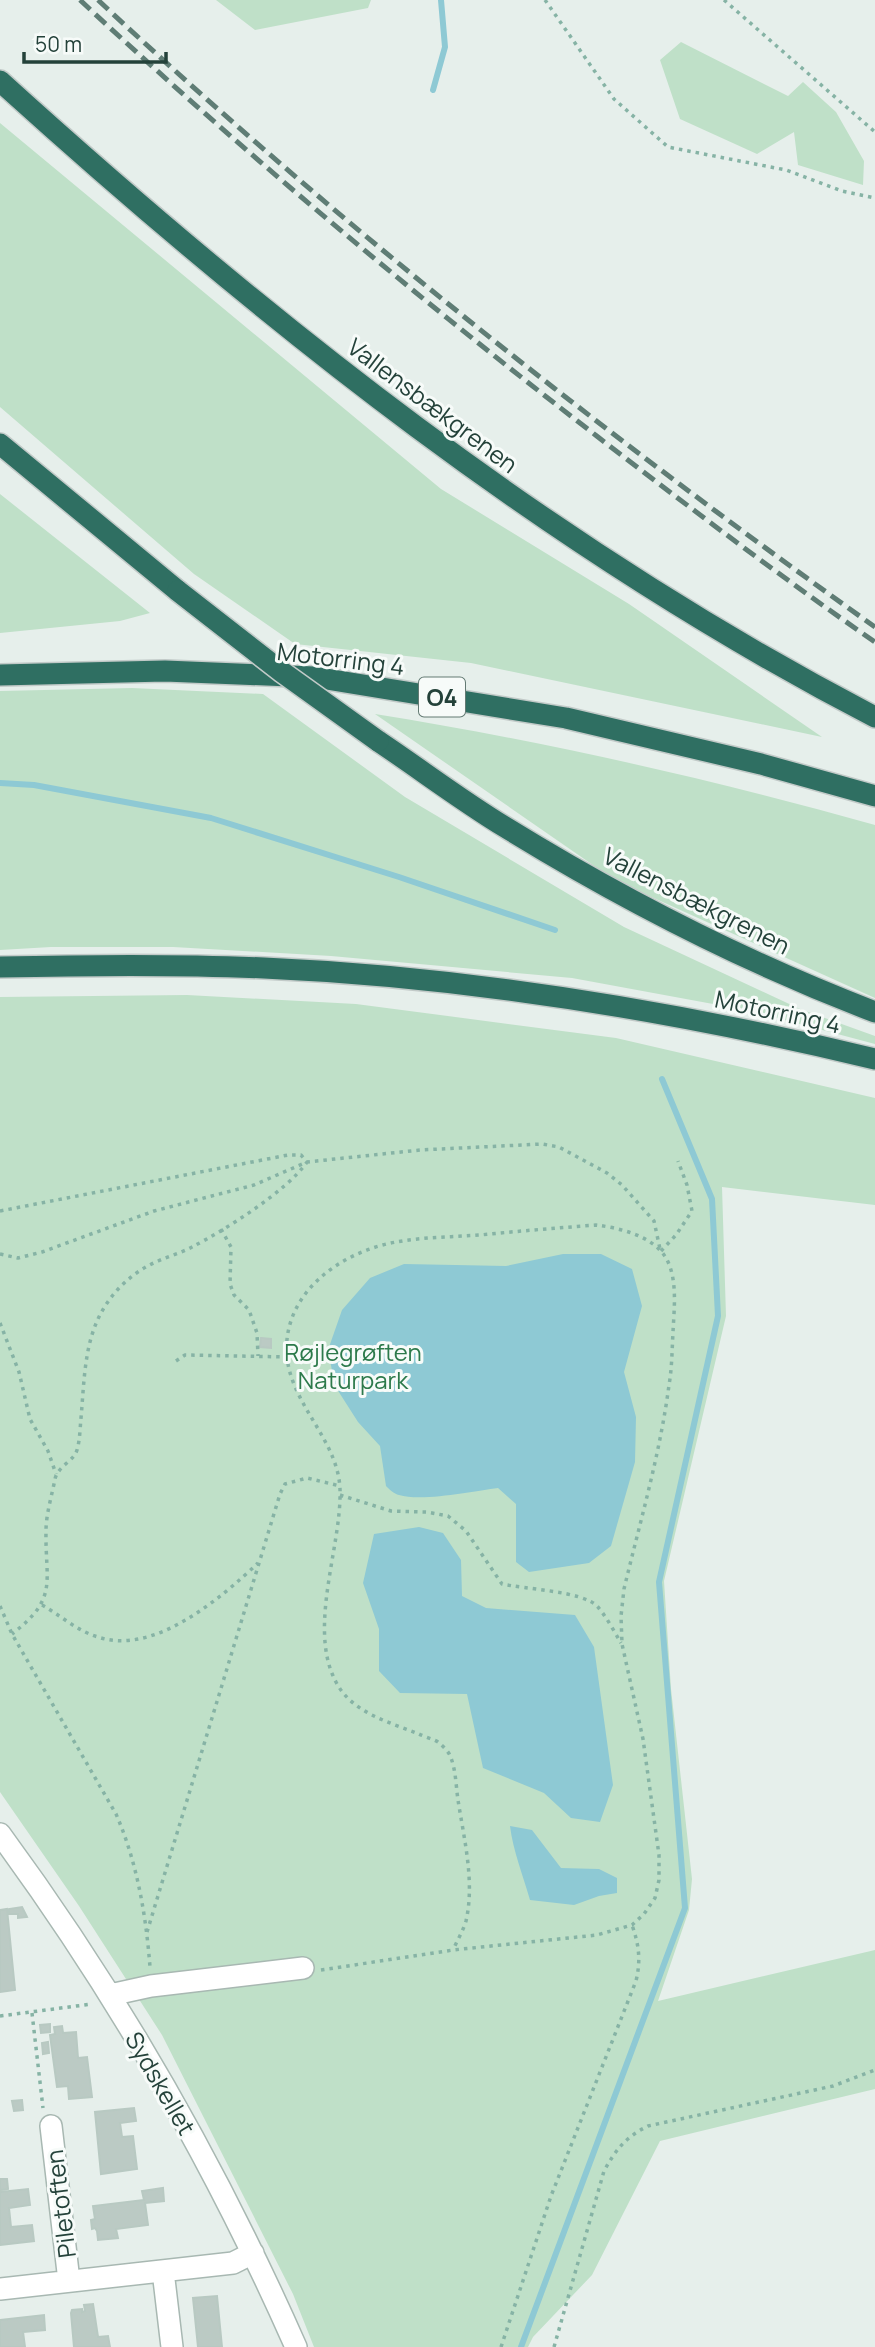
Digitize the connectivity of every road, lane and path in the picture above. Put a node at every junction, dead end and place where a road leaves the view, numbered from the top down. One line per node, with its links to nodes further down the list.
1 (545, 0): 5 (path)
2 (724, 0): 4 (path)
3 (0, 81): 8 (highway, Vallensbækgrenen)
4 (875, 132)
5 (875, 198)
6 (0, 444): 11 (highway, Vallensbækgrenen, bridge)
7 (0, 675): 9 (highway, Motorring 4 / O4)
8 (875, 717)
9 (875, 796)
10 (0, 967): 12 (highway, Motorring 4)
11 (875, 1012)
12 (875, 1059)
13 (678, 1161): 17 (path)
14 (307, 1162): 15 (path); 16 (path); 17 (path); 18 (path)
15 (0, 1211)
16 (221, 1229): 20 (path); 23 (path)
17 (661, 1251): 21 (path); 30 (path)
18 (0, 1254)
19 (0, 1323): 23 (path)
20 (258, 1356): 21 (path); 22 (path)
21 (287, 1357): 24 (path)
22 (176, 1361)
23 (56, 1474): 27 (path)
24 (340, 1486): 25 (path); 26 (path)
25 (340, 1494): 30 (path); 34 (path)
26 (260, 1562): 27 (path); 33 (path)
27 (42, 1605): 29 (path)
28 (0, 1606): 29 (path)
29 (12, 1633): 33 (path)
30 (622, 1644): 32 (path)
31 (0, 1834): 37 (street, Sydskellet)
32 (632, 1924): 34 (path); 48 (path)
33 (147, 1932): 36 (path)
34 (453, 1950): 35 (path)
35 (303, 1968): 36 (street)
36 (151, 1986): 37 (street)
37 (110, 1995): 38 (path); 42 (street, Sydskellet)
38 (32, 2013): 39 (path); 41 (path)
39 (0, 2016)
40 (875, 2070): 49 (path)
41 (51, 2126): 44 (street, Piletoften)
42 (253, 2253): 43 (street, Piletoften); 47 (street, Sydskellet)
43 (163, 2271): 44 (street, Piletoften); 46 (street)
44 (69, 2281): 45 (street, Piletoften)
45 (0, 2289)
46 (172, 2347)
47 (296, 2347)
48 (501, 2347)
49 (554, 2347)

